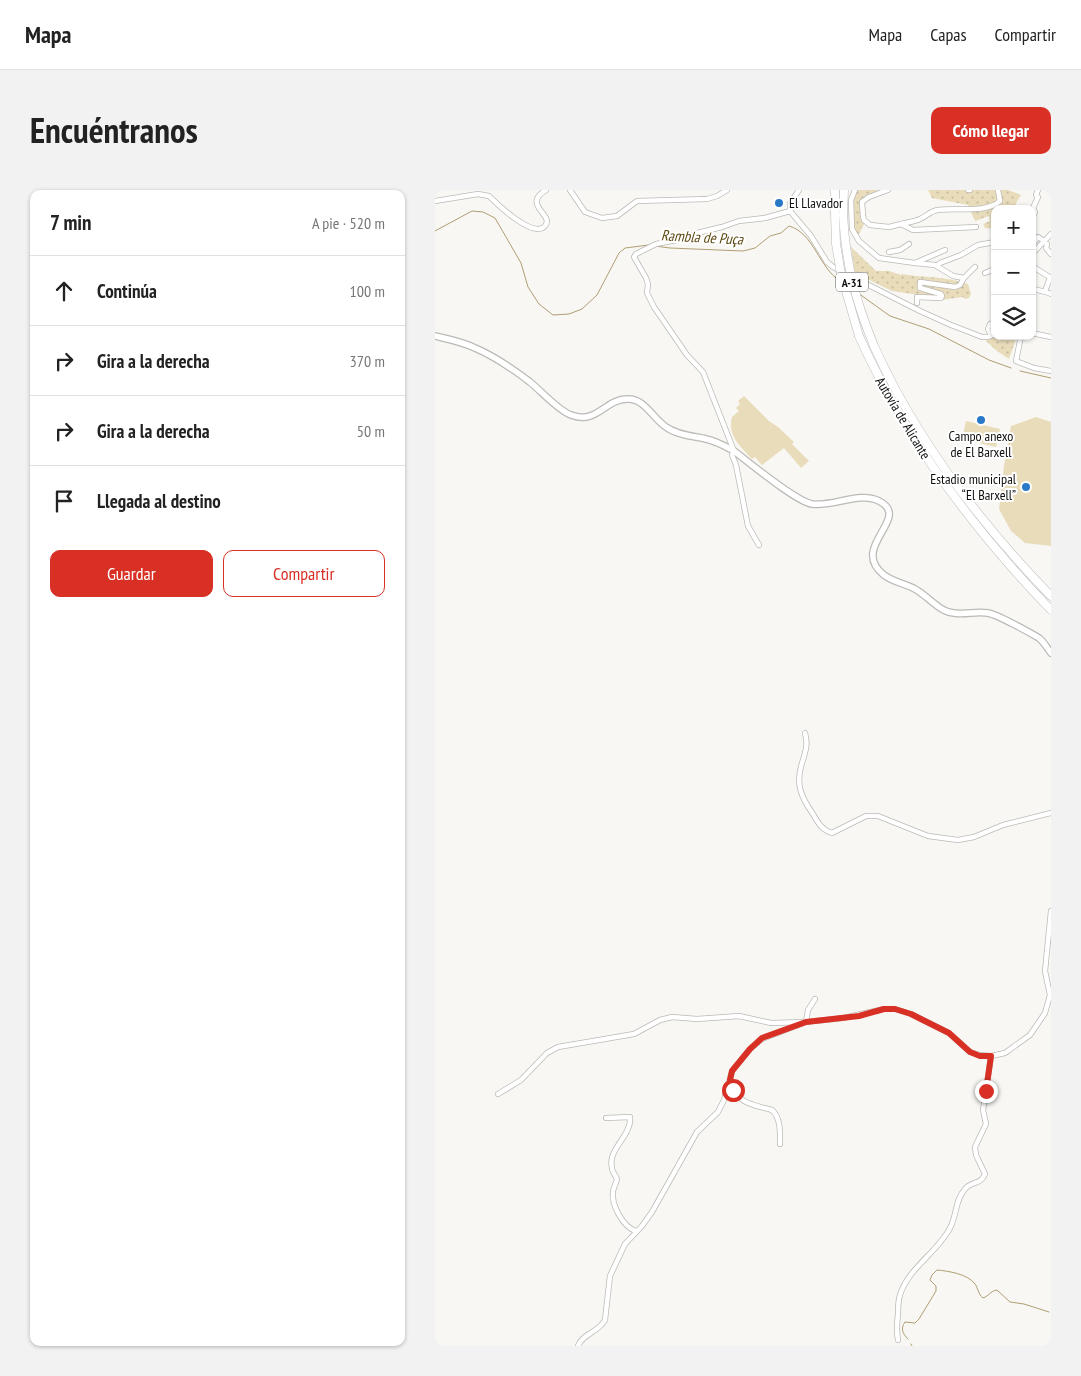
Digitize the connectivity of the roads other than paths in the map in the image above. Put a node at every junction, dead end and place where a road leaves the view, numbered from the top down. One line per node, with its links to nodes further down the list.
1 (546, 190): 12 (street)
2 (570, 190): 3 (street)
3 (727, 190)
4 (799, 190): 15 (street)
5 (835, 190): 52 (highway, Autovía de Alicante / A-31, bridge)
6 (844, 190): 51 (highway, Autovía de Alicante / A-31, bridge)
7 (855, 190): 27 (street)
8 (888, 190): 10 (street)
9 (998, 190): 16 (street)
10 (880, 192): 16 (street)
11 (1037, 192): 13 (street); 14 (street)
12 (435, 201)
13 (1033, 201)
14 (1034, 205)
15 (790, 211): 46 (street, bridge); 49 (street)
16 (901, 224): 17 (street)
17 (975, 227)
18 (1051, 234): 21 (street)
19 (1036, 240): 21 (street)
20 (991, 243): 26 (street)
21 (1045, 243): 23 (street); 25 (street)
22 (909, 244): 24 (street)
23 (1036, 251)
24 (889, 252)
25 (1051, 254)
26 (945, 261): 27 (street); 28 (street)
27 (915, 263): 28 (street)
28 (937, 266): 34 (street)
29 (975, 267): 34 (street)
30 (1036, 268): 33 (street)
31 (991, 270): 32 (street)
32 (985, 273)
33 (1050, 276): 36 (street)
34 (964, 278): 38 (street)
35 (1036, 290): 36 (street)
36 (1045, 291): 37 (street)
37 (1051, 294)
38 (917, 303)
39 (991, 324): 40 (street)
40 (988, 330): 41 (street); 46 (street)
41 (991, 332)
42 (1036, 334): 45 (street)
43 (435, 336): 49 (street)
44 (991, 336): 46 (street)
45 (1051, 337)
46 (982, 338)
47 (1020, 340): 48 (street)
48 (1051, 371)
49 (734, 451): 50 (street); 53 (street)
50 (759, 545)
51 (1051, 596)
52 (1051, 610)
53 (1051, 653)
54 (805, 733): 55 (street)
55 (1051, 814)
56 (1051, 911): 59 (street)
57 (815, 999): 58 (street)
58 (806, 1022): 59 (street); 60 (street); 61 (street)
59 (991, 1056): 65 (street)
60 (730, 1080): 63 (street); 64 (street)
61 (498, 1094)
62 (606, 1118): 64 (street)
63 (780, 1144)
64 (636, 1231): 66 (street)
65 (898, 1340)
66 (578, 1345)

